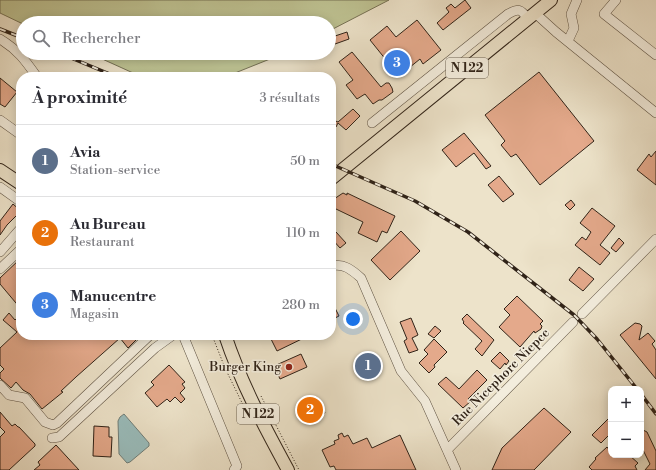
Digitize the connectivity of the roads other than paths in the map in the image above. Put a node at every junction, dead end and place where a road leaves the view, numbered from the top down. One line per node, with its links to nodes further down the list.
1 (551, 0): 4 (main road, N 122)
2 (577, 0): 6 (street)
3 (616, 0): 8 (street)
4 (532, 16): 6 (street); 11 (street); 12 (main road, N 122)
5 (0, 39): 7 (street)
6 (568, 41): 13 (street)
7 (16, 50)
8 (656, 55)
9 (25, 60): 10 (street)
10 (34, 72)
11 (405, 97): 12 (street); 15 (street)
12 (416, 110): 18 (main road, N 122)
13 (656, 113)
14 (0, 120): 16 (street)
15 (372, 123)
16 (16, 131)
17 (0, 170): 19 (main road)
18 (336, 175)
19 (16, 181)
20 (0, 187): 21 (street)
21 (16, 198)
22 (16, 234): 24 (street)
23 (656, 239): 28 (street)
24 (0, 252)
25 (16, 254): 27 (street)
26 (336, 265): 38 (street)
27 (0, 269)
28 (582, 314)
29 (573, 322): 38 (street, Rue Nicephore Niepce)
30 (143, 340): 36 (street)
31 (158, 340): 35 (street)
32 (165, 340): 35 (street)
33 (185, 340): 39 (street)
34 (227, 340): 40 (main road, N 122)
35 (162, 342): 37 (street)
36 (0, 385)
37 (52, 438)
38 (447, 450): 41 (street)
39 (234, 470)
40 (288, 470)
41 (456, 470)

